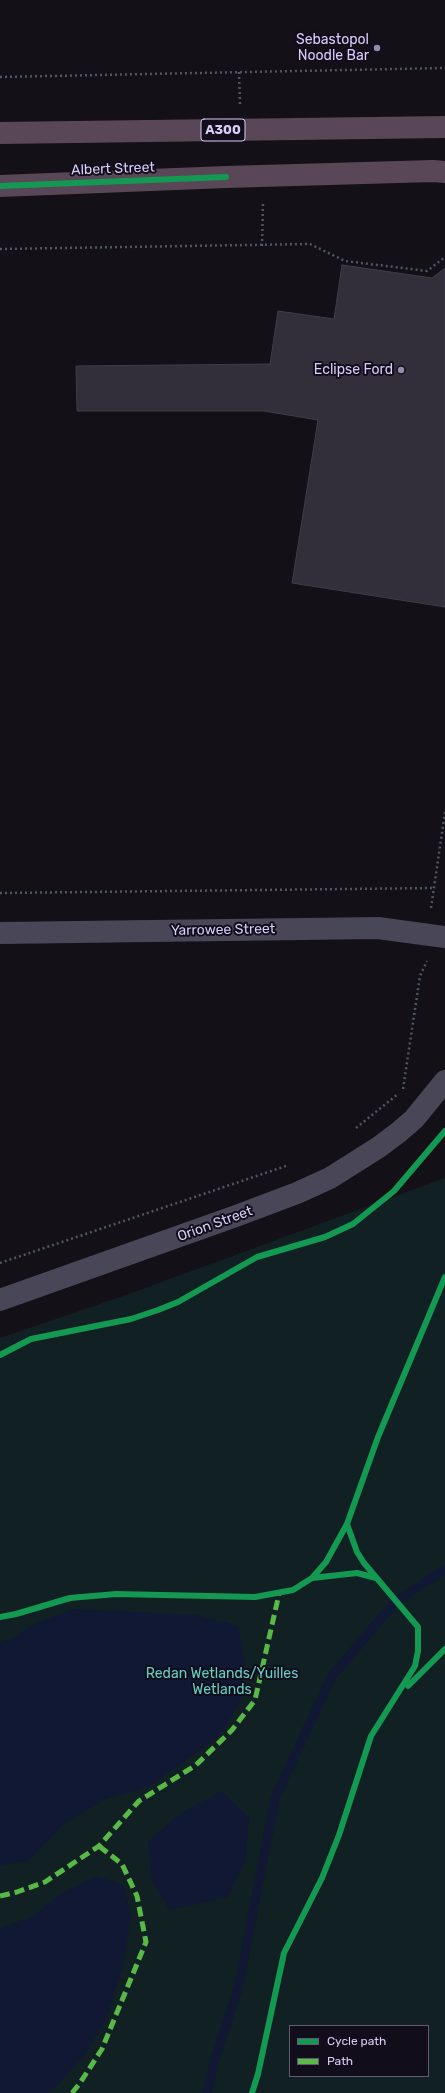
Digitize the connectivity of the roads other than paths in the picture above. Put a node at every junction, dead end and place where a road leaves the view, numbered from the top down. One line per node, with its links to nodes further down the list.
1 (445, 127): 2 (highway, A300)
2 (0, 133)
3 (445, 172): 4 (highway, Albert Street)
4 (0, 186)
5 (0, 933): 6 (street, Yarrowee Street)
6 (445, 937)
7 (445, 1081): 8 (street, Orion Street)
8 (0, 1300)

